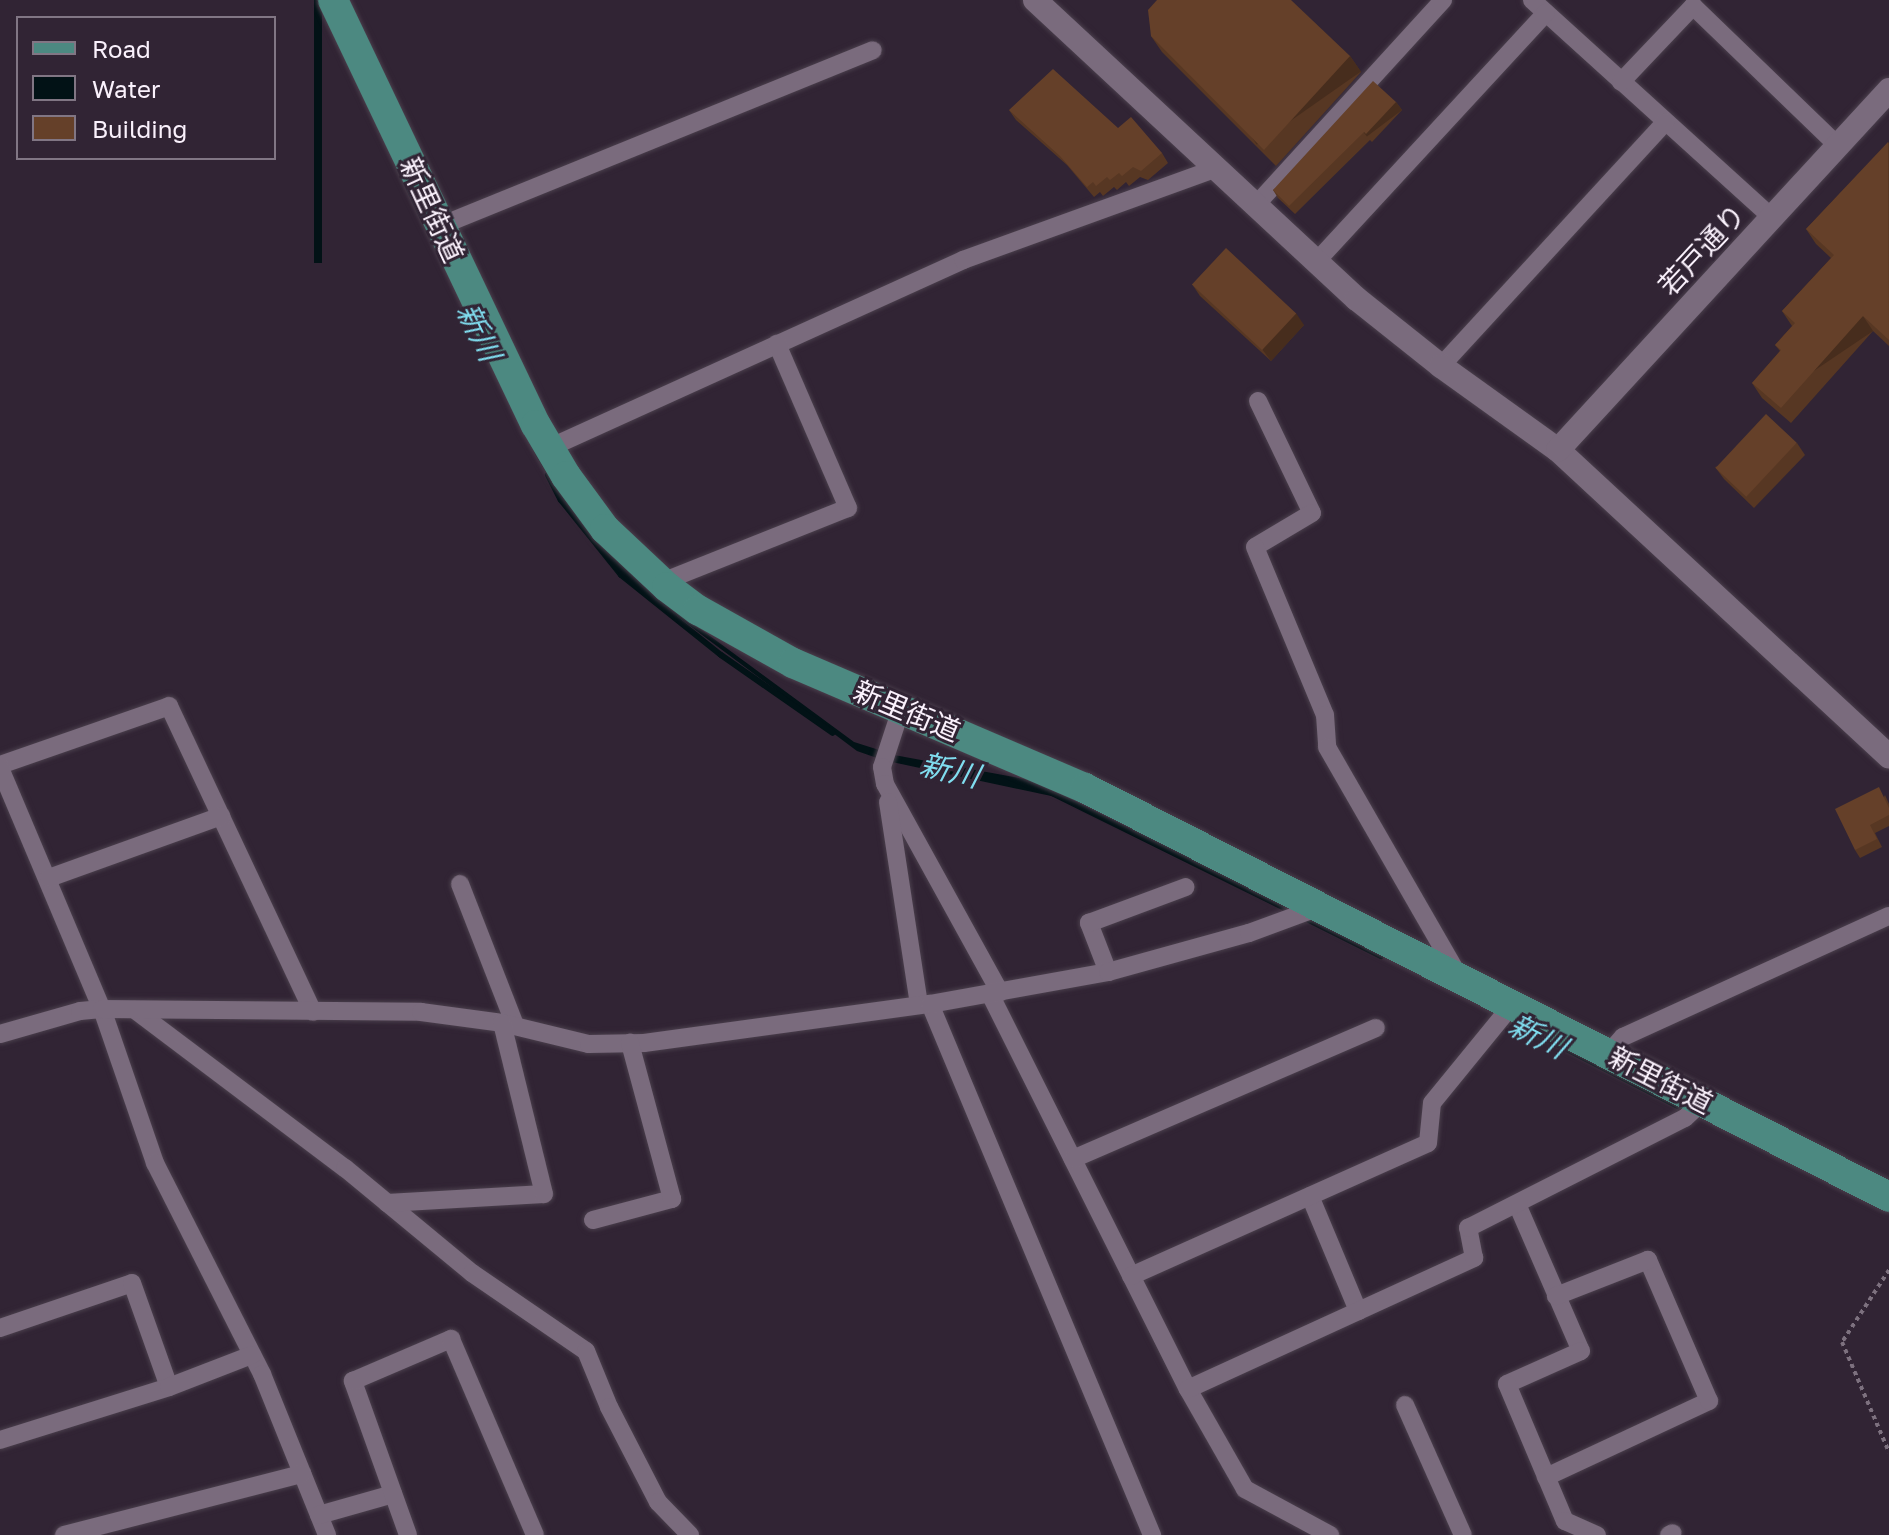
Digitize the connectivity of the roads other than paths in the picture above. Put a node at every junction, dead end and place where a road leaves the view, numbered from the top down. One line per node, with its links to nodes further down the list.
1 (333, 0): 13 (main road, 新里街道)
2 (1035, 0): 10 (street)
3 (1443, 0): 11 (street)
4 (1538, 4): 6 (street); 14 (street)
5 (873, 50): 13 (street)
6 (1621, 82): 8 (street); 9 (street)
7 (1889, 90): 9 (street, 若戸通り)
8 (1665, 122): 12 (street); 16 (street)
9 (1838, 146): 12 (street, 若戸通り)
10 (1215, 169): 11 (street); 15 (street)
11 (1255, 206): 14 (street)
12 (1772, 218): 19 (street, 若戸通り)
13 (440, 226): 18 (main road, 新里街道)
14 (1316, 262): 16 (street)
15 (777, 344): 18 (street); 20 (street)
16 (1441, 366): 19 (street)
17 (1258, 401): 32 (street)
18 (549, 448): 20 (main road, 新里街道)
19 (1558, 450): 22 (street)
20 (662, 582): 21 (main road, 新里街道)
21 (901, 709): 24 (street); 29 (main road, 新里街道)
22 (1889, 756)
23 (0, 766): 25 (street); 26 (street)
24 (884, 775): 33 (street); 34 (street)
25 (221, 816): 26 (street); 37 (street)
26 (49, 878): 35 (street)
27 (460, 884): 39 (street)
28 (1186, 887): 31 (street)
29 (1313, 909): 31 (street); 32 (main road, 新里街道)
30 (1889, 916): 43 (street)
31 (1108, 972): 33 (street)
32 (1460, 979): 38 (main road, 新里街道)
33 (995, 993): 34 (street); 45 (street)
34 (924, 1004): 42 (street); 68 (street)
35 (102, 1009): 36 (street); 41 (street); 55 (street)
36 (135, 1010): 37 (street); 48 (street)
37 (313, 1012): 39 (street)
38 (1506, 1012): 43 (main road, 新里街道); 46 (street)
39 (508, 1024): 42 (street); 48 (street)
40 (1376, 1028): 45 (street)
41 (0, 1034)
42 (630, 1043): 50 (street)
43 (1608, 1054): 44 (main road, 新里街道)
44 (1694, 1110): 47 (main road, 新里街道); 49 (street)
45 (1073, 1159): 51 (street)
46 (1310, 1196): 51 (street); 53 (street)
47 (1889, 1197)
48 (387, 1203): 67 (street)
49 (1517, 1204): 52 (street); 53 (street)
50 (593, 1220)
51 (1131, 1276): 57 (street)
52 (1556, 1296): 61 (street); 61 (street)
53 (1358, 1311): 57 (street)
54 (0, 1328): 56 (street)
55 (252, 1355): 56 (street); 60 (street)
56 (169, 1387): 59 (street)
57 (1188, 1389): 69 (street)
58 (1405, 1405): 70 (street)
59 (0, 1440)
60 (302, 1474): 63 (street); 64 (street)
61 (1546, 1477): 71 (street)
62 (393, 1494): 63 (street); 65 (street); 66 (street)
63 (321, 1529)
64 (64, 1535)
65 (408, 1535)
66 (535, 1535)
67 (690, 1535)
68 (1152, 1535)
69 (1330, 1535)
70 (1463, 1535)
71 (1597, 1535)

